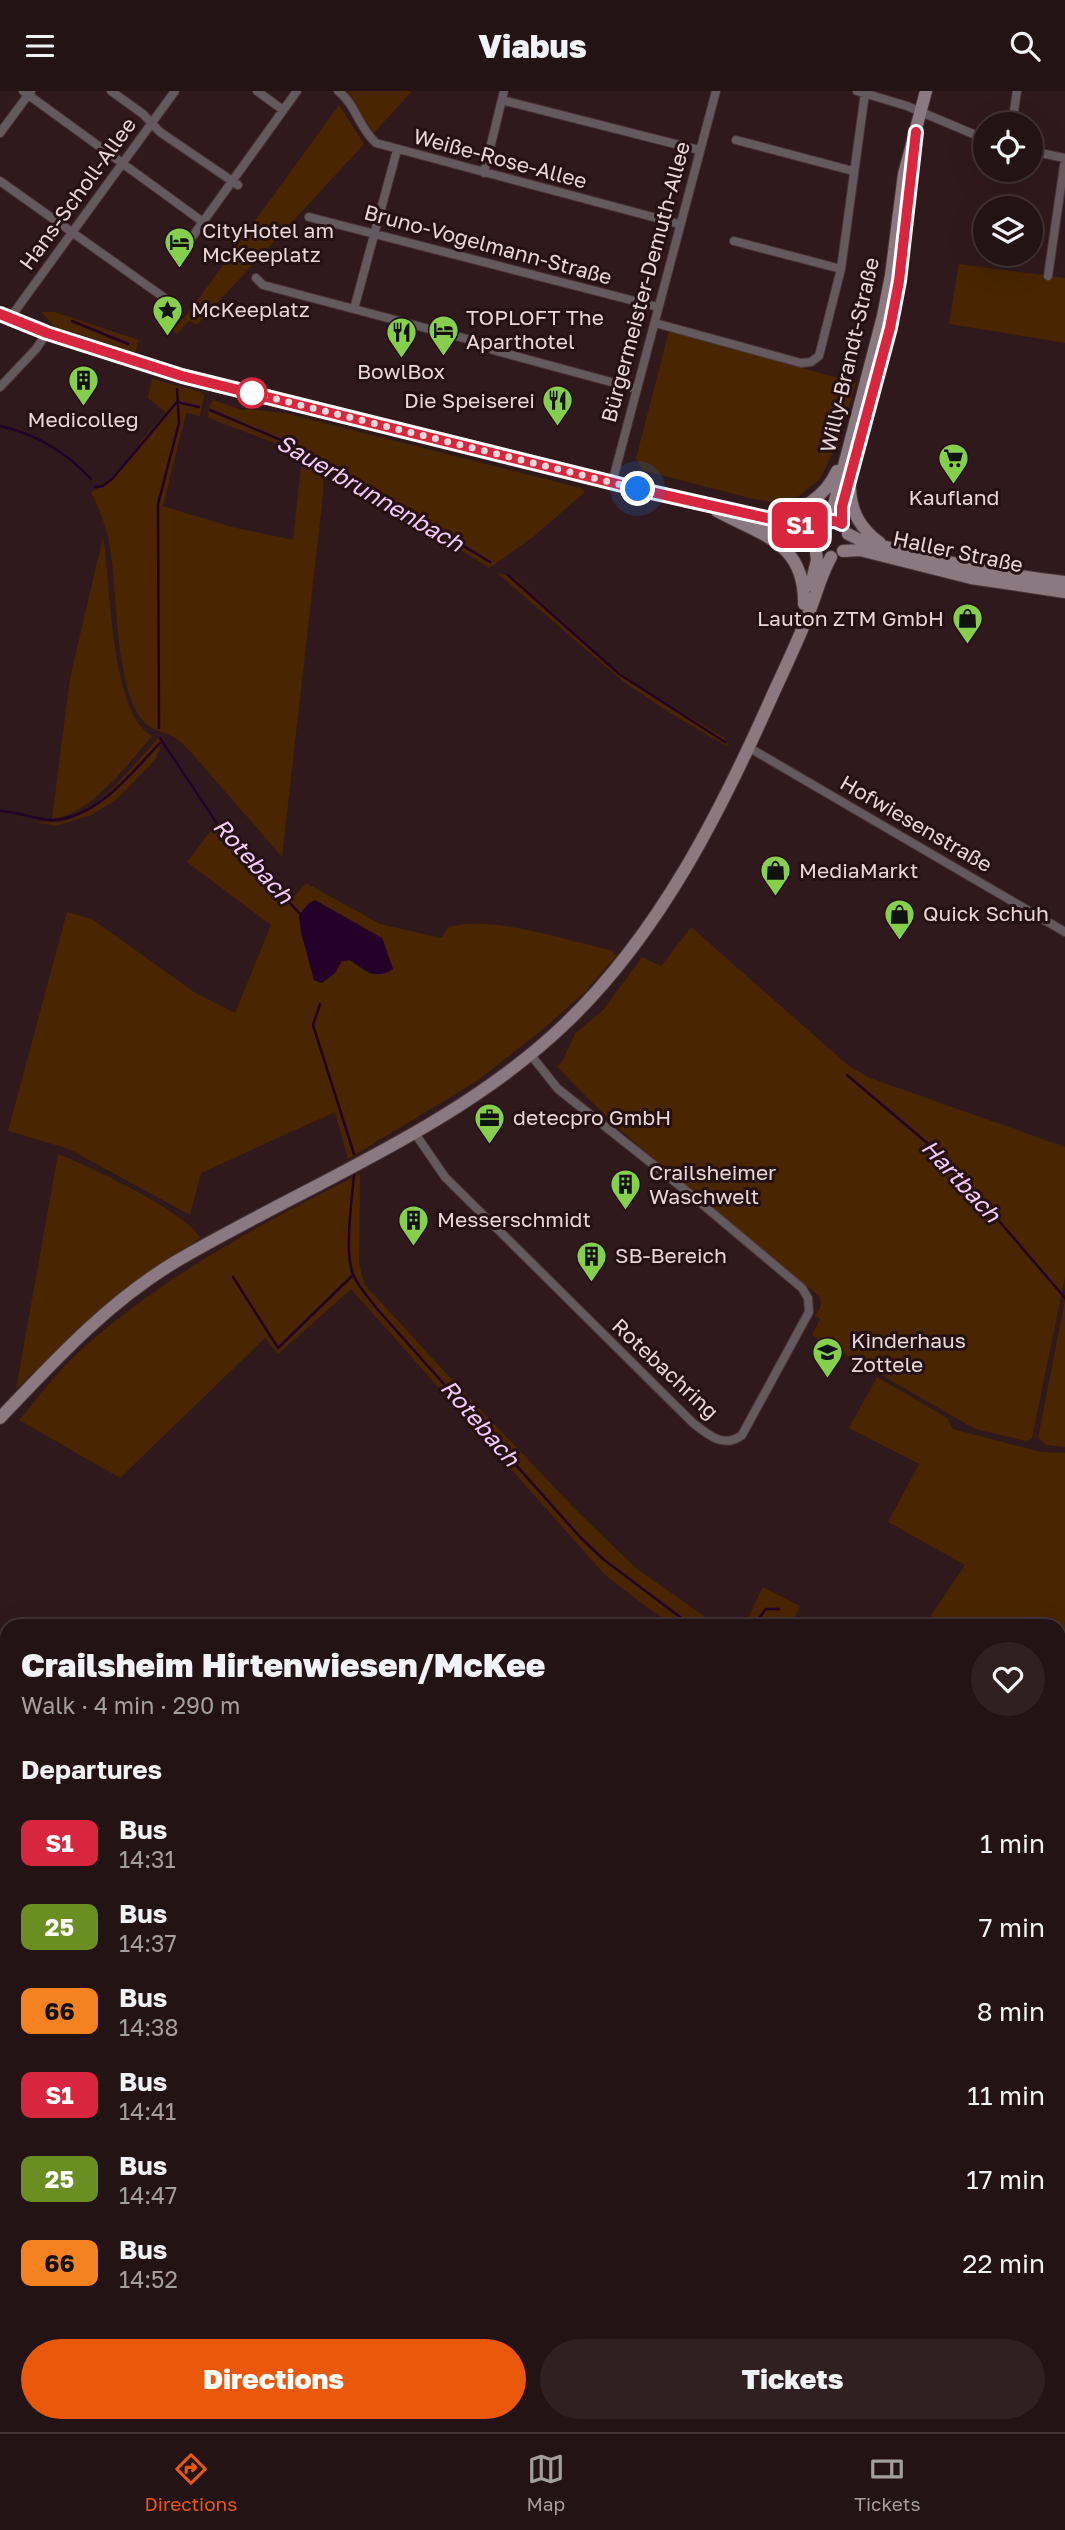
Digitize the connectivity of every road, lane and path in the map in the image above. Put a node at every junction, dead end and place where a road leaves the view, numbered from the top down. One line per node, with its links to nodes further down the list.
1 (111, 91): 15 (street)
2 (175, 91): 15 (street, Hans-Scholl-Allee)
3 (257, 91): 12 (street)
4 (297, 91): 12 (street)
5 (338, 91): 19 (street, Weiße-Rose-Allee)
6 (716, 91): 20 (street, Bürgermeister-Demuth-Allee)
7 (926, 91): 13 (main road, Willy-Brandt-Straße)
8 (1017, 91): 14 (street)
9 (28, 92): 16 (street); 23 (street)
10 (861, 92): 13 (street); 24 (street)
11 (503, 96): 20 (street); 25 (street)
12 (283, 110): 27 (street)
13 (920, 111): 17 (street); 46 (main road, Willy-Brandt-Straße); 47 (main road, Willy-Brandt-Straße)
14 (1014, 112)
15 (151, 123): 23 (street, Hans-Scholl-Allee); 27 (street)
16 (0, 133)
17 (973, 134)
18 (736, 140): 24 (street)
19 (397, 150): 25 (street, Weiße-Rose-Allee); 32 (street)
20 (699, 151): 30 (street, Bürgermeister-Demuth-Allee)
21 (1043, 154): 22 (street)
22 (1065, 159): 36 (street)
23 (122, 163): 29 (street); 31 (street, Hans-Scholl-Allee)
24 (853, 171): 35 (street)
25 (484, 173): 30 (street, Weiße-Rose-Allee)
26 (0, 181): 31 (street)
27 (235, 183): 29 (street)
28 (309, 217): 32 (street, Bruno-Vogelmann-Straße)
29 (203, 222): 34 (street)
30 (679, 224): 39 (street, Bürgermeister-Demuth-Allee)
31 (71, 233): 38 (street); 41 (street, Hans-Scholl-Allee)
32 (374, 233): 39 (street, Bruno-Vogelmann-Straße); 40 (street)
33 (734, 241): 35 (street)
34 (182, 251)
35 (841, 269): 42 (street)
36 (1048, 276)
37 (256, 278): 40 (street)
38 (166, 299)
39 (659, 307): 42 (street, Bürgermeister-Demuth-Allee)
40 (354, 309): 45 (street)
41 (5, 316): 43 (main road)
42 (655, 323): 45 (street, Bürgermeister-Demuth-Allee)
43 (47, 333): 44 (street); 48 (main road)
44 (0, 387)
45 (637, 389): 48 (street, Bürgermeister-Demuth-Allee)
46 (850, 441): 51 (main road); 52 (main road, Willy-Brandt-Straße)
47 (850, 477): 53 (main road, Willy-Brandt-Straße); 55 (main road, Haller Straße)
48 (612, 483): 49 (main road)
49 (691, 502): 50 (main road); 51 (main road)
50 (714, 509): 54 (main road); 60 (main road)
51 (763, 516): 52 (main road)
52 (820, 522): 53 (main road); 54 (main road)
53 (845, 529): 55 (main road, Haller Straße); 56 (main road)
54 (814, 547): 57 (main road); 60 (main road)
55 (885, 547): 58 (main road, Haller Straße)
56 (844, 551): 57 (main road); 59 (main road, Haller Straße)
57 (831, 557): 61 (main road)
58 (1065, 582)
59 (1065, 592)
60 (804, 604): 61 (main road)
61 (795, 642): 62 (main road)
62 (748, 747): 63 (street, Hofwiesenstraße); 64 (main road)
63 (1065, 932)
64 (530, 1054): 65 (main road); 65 (street, Rotebachring)
65 (414, 1132): 66 (main road)
66 (0, 1419)

